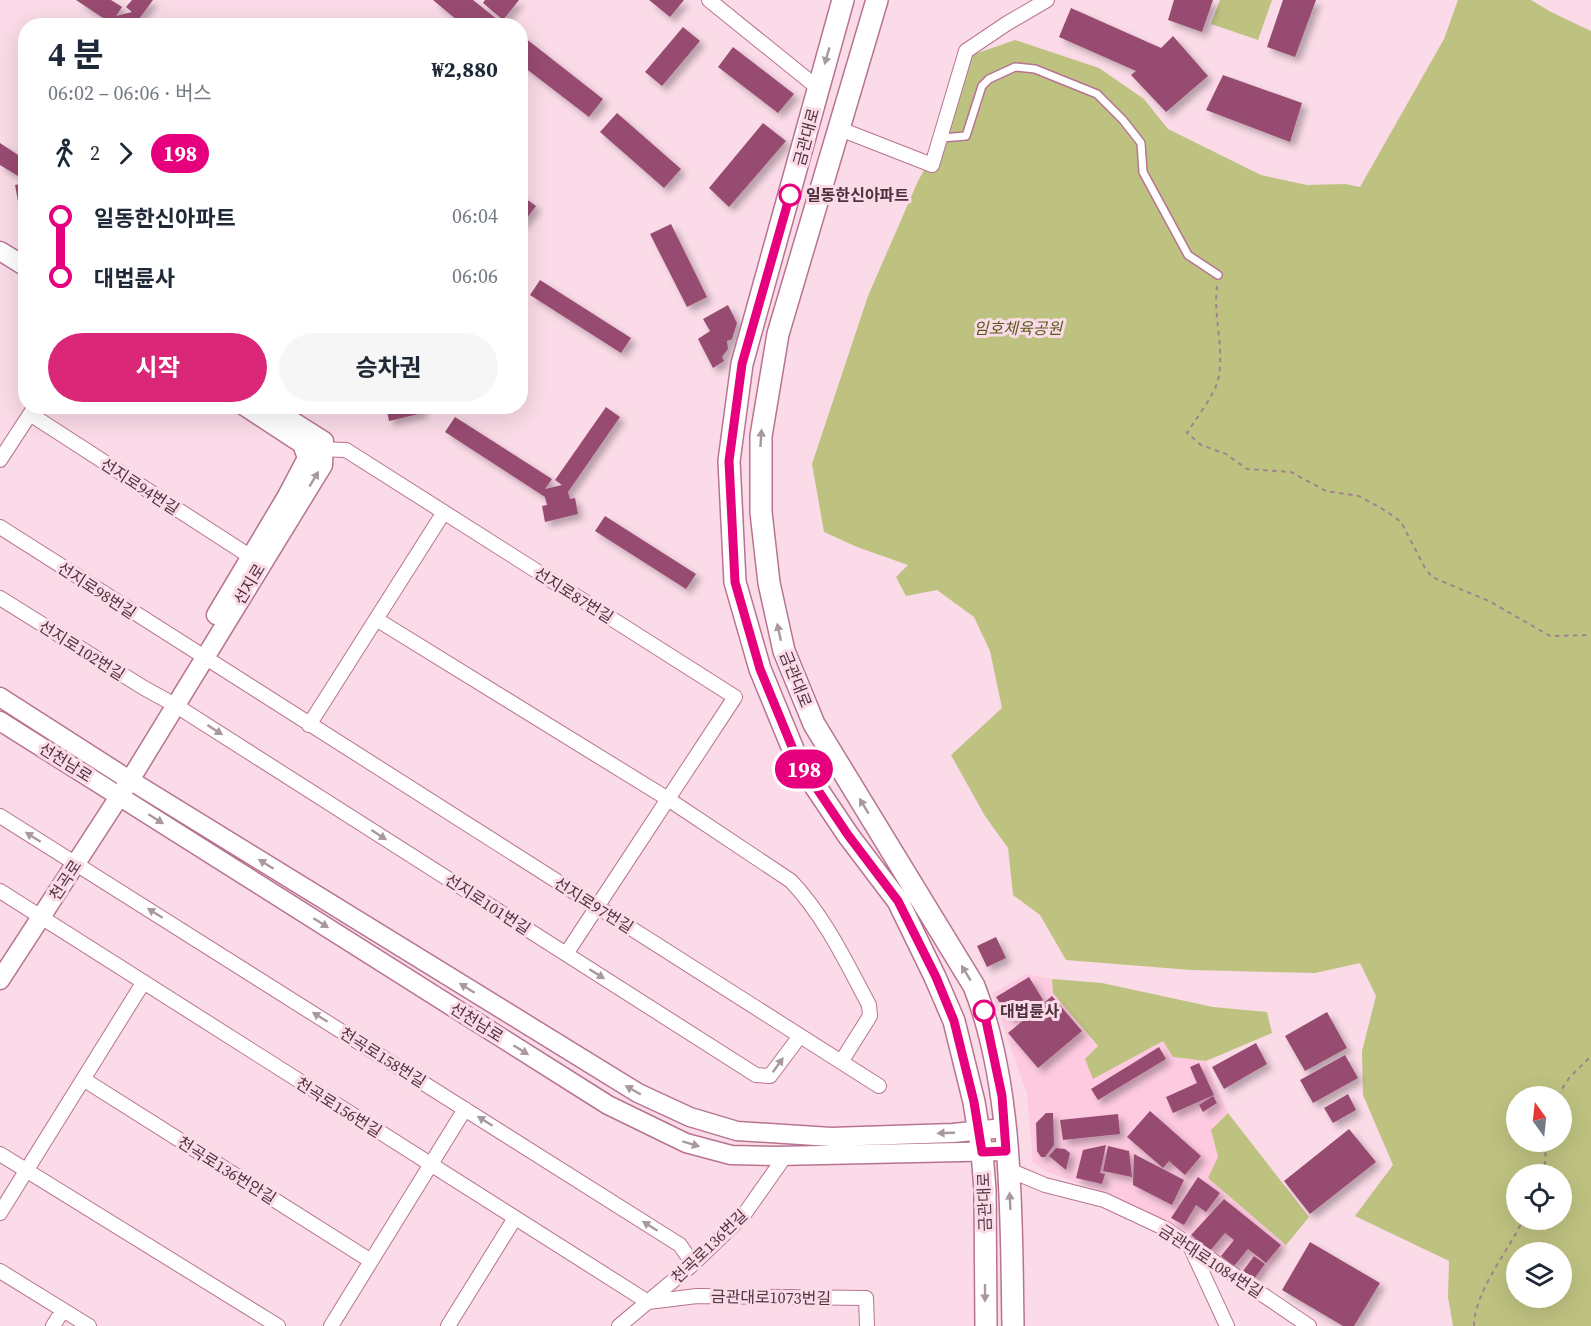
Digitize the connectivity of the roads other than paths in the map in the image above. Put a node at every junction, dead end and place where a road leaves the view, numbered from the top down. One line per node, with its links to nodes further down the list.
1 (709, 0): 5 (street)
2 (843, 0): 5 (main road, 금관대로, one-way to 5)
3 (877, 0): 6 (main road, 금관대로)
4 (1047, 0): 7 (street)
5 (819, 88): 48 (main road, 금관대로)
6 (840, 129): 7 (street); 47 (main road, 금관대로, one-way to 6)
7 (941, 138): 12 (lane)
8 (0, 238): 9 (main road)
9 (18, 249)
10 (0, 251): 11 (main road)
11 (18, 262)
12 (1218, 276)
13 (29, 414): 19 (street)
14 (38, 414): 22 (street, 선지로94번길)
15 (256, 414): 18 (main road)
16 (282, 414): 17 (main road)
17 (323, 448): 18 (street, 선지로87번길); 20 (street, 선지로87번길); 25 (main road, 선지로, one-way to 17)
18 (304, 450): 22 (main road, 선지로)
19 (0, 460)
20 (444, 512): 24 (street); 32 (street, 선지로87번길)
21 (0, 527): 25 (street, 선지로98번길)
22 (251, 557): 25 (main road, 선지로)
23 (0, 598): 27 (street, 선지로102번길)
24 (376, 619): 29 (street); 32 (street)
25 (199, 655): 27 (main road, 선지로); 29 (street, 선지로97번길)
26 (0, 697): 30 (main road, 선천남로)
27 (171, 702): 30 (main road, 선지로); 38 (street, 선지로101번길, one-way to 38)
28 (0, 721): 31 (main road, 선천남로)
29 (309, 725): 36 (street, 선지로97번길)
30 (125, 777): 31 (main road, 천곡로); 48 (main road, 선천남로, one-way to 30)
31 (115, 793): 34 (main road, 천곡로); 51 (main road, 선천남로, one-way to 51)
32 (668, 799): 36 (street, 선지로87번길); 43 (street)
33 (0, 816): 34 (street, 천곡로158번길, one-way to 33)
34 (71, 860): 37 (main road, 천곡로); 46 (street, 천곡로158번길, one-way to 34)
35 (0, 891): 37 (street, 천곡로156번길)
36 (597, 907): 38 (street, 선지로87번길); 42 (street, 선지로97번길)
37 (36, 914): 39 (main road, 천곡로); 40 (main road, 천곡로); 41 (street, 천곡로156번길)
38 (566, 954): 42 (street, 선지로101번길, one-way to 42)
39 (0, 959)
40 (0, 980)
41 (143, 982): 44 (street); 53 (street, 천곡로156번길)
42 (800, 1036): 43 (street, 선지로97번길)
43 (841, 1062): 45 (street, 선지로97번길)
44 (83, 1079): 54 (street); 59 (street, 천곡로136번안길)
45 (879, 1086)
46 (465, 1109): 53 (street); 60 (street, 천곡로158번길, one-way to 46)
47 (1004, 1128): 48 (main road, 선천남로); 52 (main road, 금관대로)
48 (980, 1131): 49 (main road, 금관대로)
49 (982, 1152): 51 (main road, 선천남로); 52 (main road, 선천남로); 58 (main road, 금관대로)
50 (0, 1154): 54 (street)
51 (786, 1155): 60 (street, 천곡로136번길)
52 (1007, 1160): 57 (street, 금관대로1084번길); 64 (main road, 금관대로, one-way to 52)
53 (430, 1164): 56 (street, 천곡로156번길); 59 (street)
54 (26, 1170): 55 (street); 67 (street)
55 (0, 1213)
56 (515, 1218): 62 (street, 천곡로156번길); 69 (street)
57 (1189, 1245): 73 (street); 74 (street, 금관대로1084번길)
58 (985, 1259): 64 (main road); 72 (main road, 금관대로, one-way to 72)
59 (371, 1261): 68 (street)
60 (693, 1264): 62 (street, 천곡로136번길)
61 (0, 1271): 63 (street)
62 (648, 1302): 70 (street, 천곡로136번길); 71 (street, 금관대로1073번길)
63 (63, 1310): 65 (street); 66 (street)
64 (1013, 1321)
65 (53, 1326)
66 (89, 1326)
67 (278, 1326)
68 (331, 1326)
69 (448, 1326)
70 (619, 1326)
71 (867, 1326)
72 (986, 1326)
73 (1227, 1326)
74 (1309, 1326)

